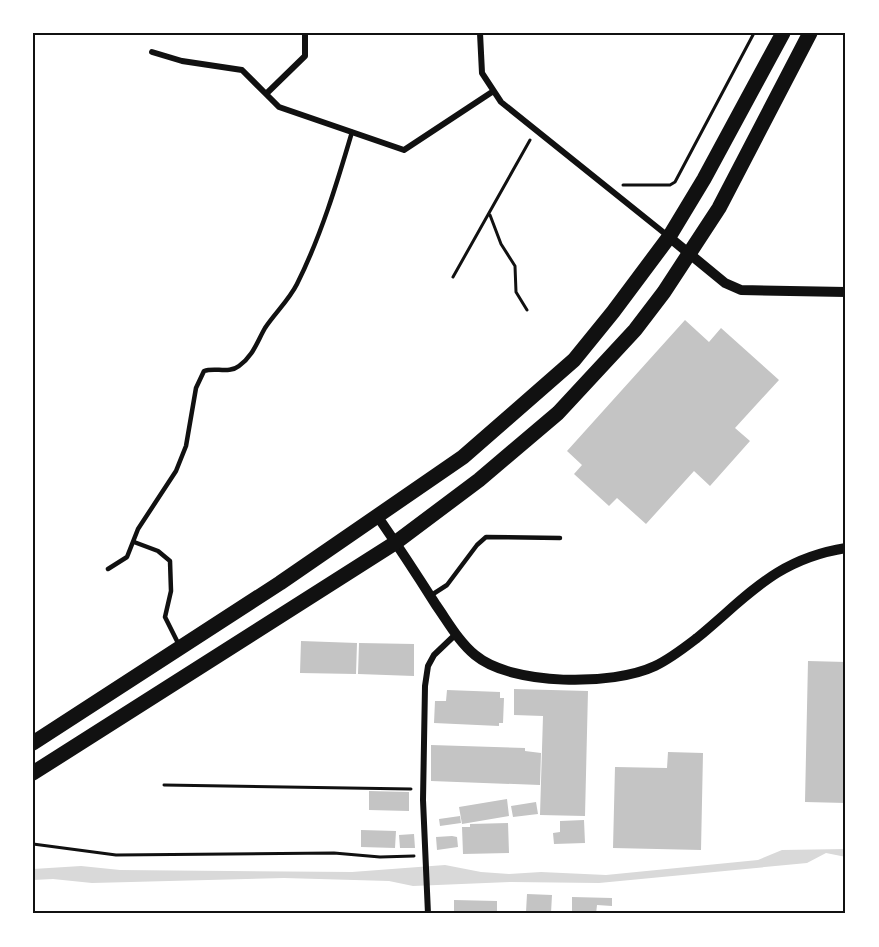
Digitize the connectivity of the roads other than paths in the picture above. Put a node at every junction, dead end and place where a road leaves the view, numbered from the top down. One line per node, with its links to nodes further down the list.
1 (305, 33): 7 (street)
2 (480, 33): 6 (street)
3 (783, 33): 9 (highway)
4 (810, 33): 10 (highway)
5 (152, 52): 7 (street)
6 (492, 92): 8 (street); 9 (street)
7 (266, 94): 8 (street)
8 (352, 132): 14 (lane)
9 (669, 237): 10 (street); 12 (highway)
10 (689, 253): 11 (street); 15 (highway)
11 (846, 292)
12 (378, 517): 15 (street); 20 (highway)
13 (560, 538): 18 (lane)
14 (134, 542): 17 (lane); 20 (lane)
15 (395, 543): 18 (street); 22 (highway)
16 (846, 548): 19 (street)
17 (108, 568)
18 (430, 596): 19 (street)
19 (456, 634): 23 (street)
20 (180, 648): 21 (highway)
21 (33, 743)
22 (33, 773)
23 (428, 914)

